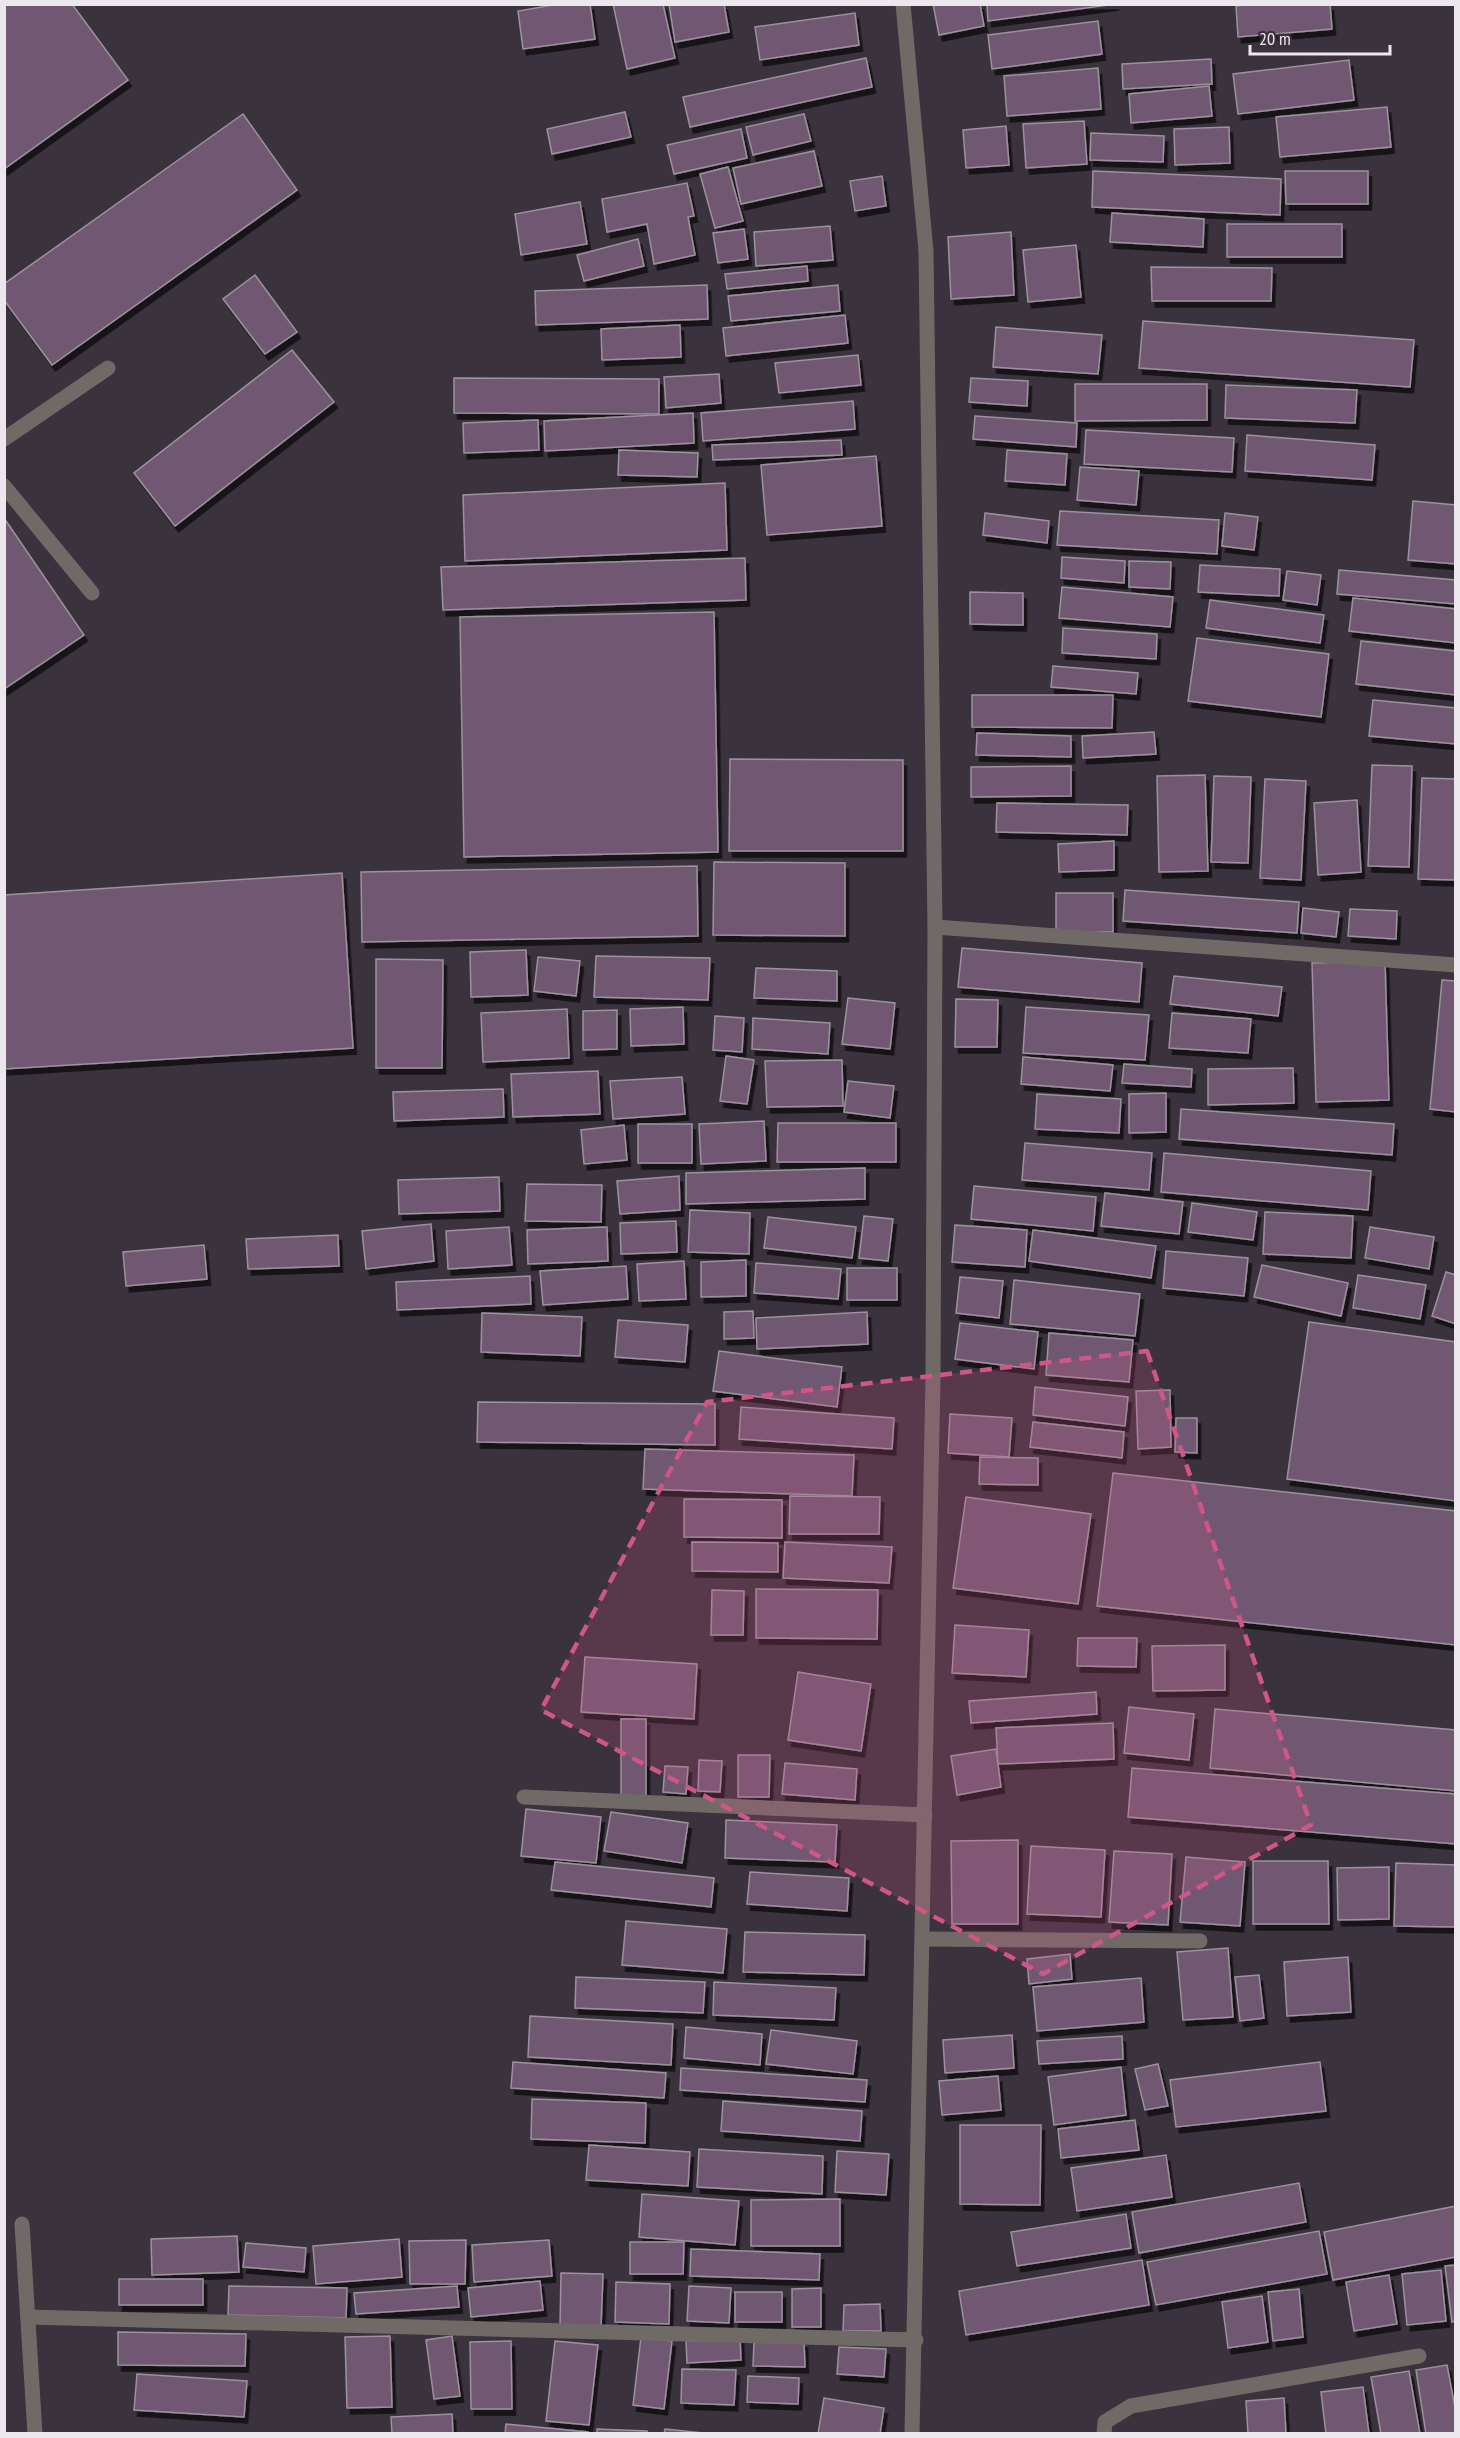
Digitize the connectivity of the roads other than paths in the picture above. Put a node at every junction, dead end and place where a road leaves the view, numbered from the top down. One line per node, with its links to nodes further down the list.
1 (903, 4): 6 (street)
2 (108, 368): 3 (street)
3 (4, 440)
4 (4, 486): 5 (street)
5 (92, 593)
6 (935, 927): 7 (street); 9 (street)
7 (1455, 966)
8 (524, 1797): 9 (street)
9 (925, 1815): 10 (street)
10 (923, 1939): 11 (street); 14 (street)
11 (1200, 1941)
12 (22, 2224): 13 (street)
13 (28, 2317): 14 (street); 16 (street)
14 (916, 2340): 17 (street)
15 (1419, 2356): 18 (street)
16 (35, 2433)
17 (912, 2433)
18 (1104, 2433)

